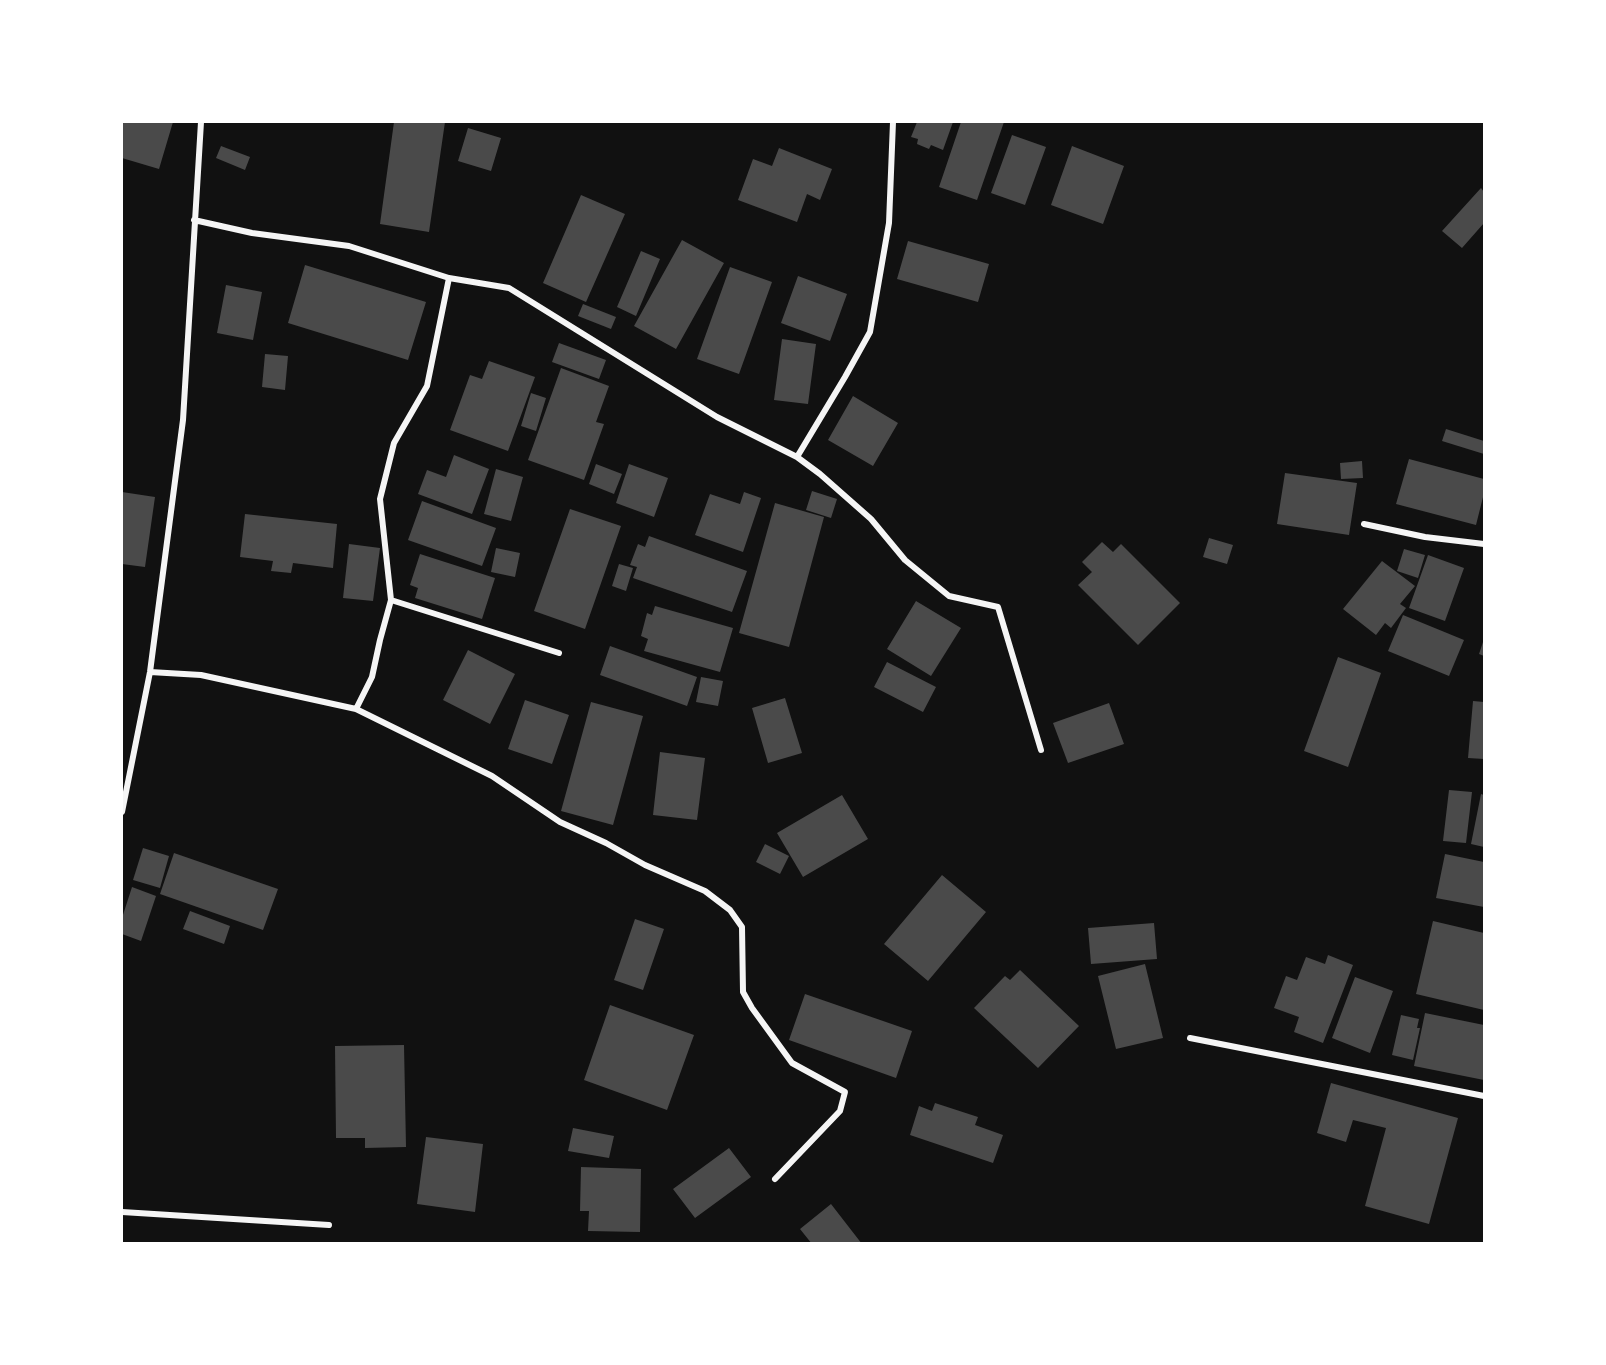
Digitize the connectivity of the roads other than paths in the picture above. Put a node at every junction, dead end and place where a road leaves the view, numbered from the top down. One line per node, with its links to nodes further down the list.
1 (201, 122): 3 (street)
2 (893, 122): 5 (street)
3 (194, 220): 4 (street); 10 (street)
4 (449, 278): 5 (street); 8 (street)
5 (797, 457): 12 (street)
6 (1364, 524): 7 (street)
7 (1485, 544)
8 (391, 600): 9 (street); 11 (street)
9 (559, 653)
10 (150, 672): 11 (street); 13 (street)
11 (356, 709): 16 (street)
12 (1041, 750)
13 (122, 812)
14 (1190, 1038): 15 (street)
15 (1485, 1096)
16 (775, 1179)
17 (122, 1212): 18 (street)
18 (329, 1225)

